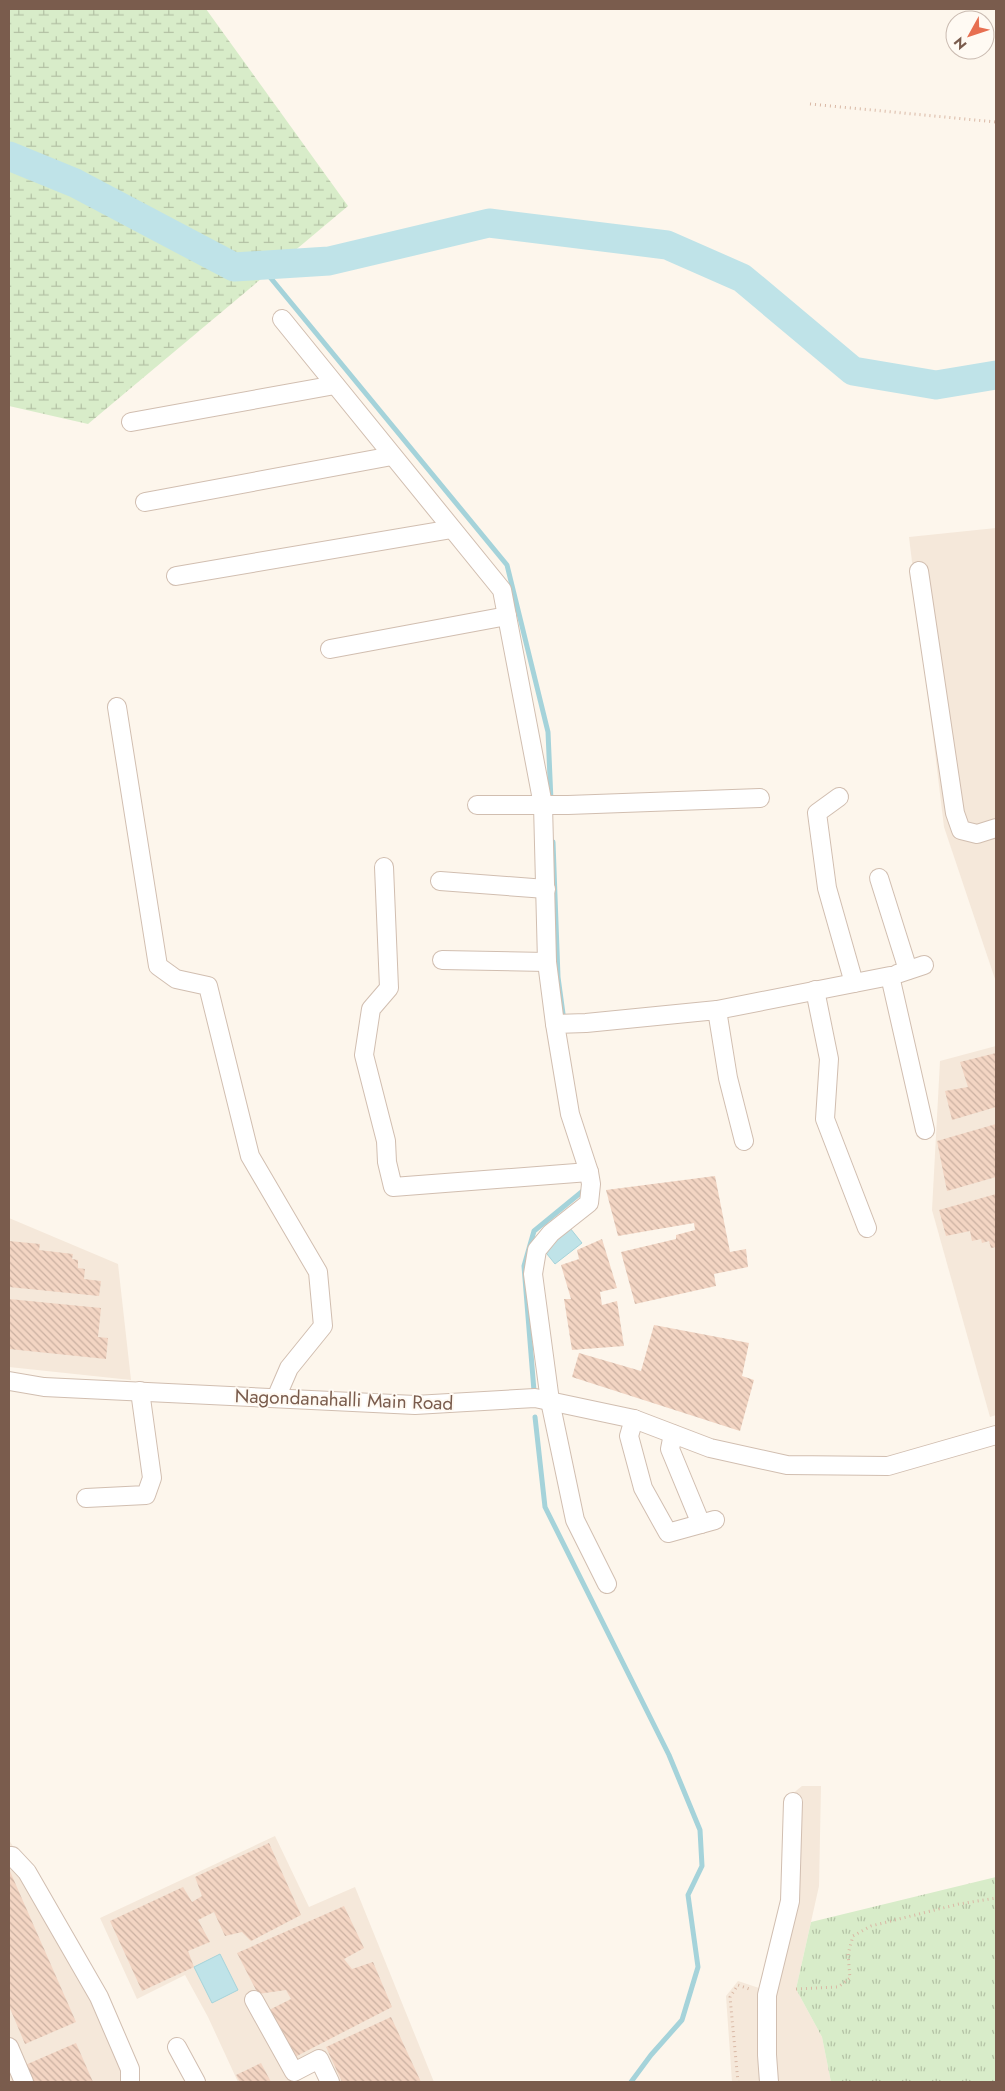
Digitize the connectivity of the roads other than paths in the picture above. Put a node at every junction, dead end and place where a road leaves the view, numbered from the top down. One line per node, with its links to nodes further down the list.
1 (282, 319): 2 (street)
2 (335, 385): 3 (street); 4 (street)
3 (131, 422)
4 (392, 456): 5 (street); 6 (street)
5 (144, 502)
6 (452, 529): 8 (street); 9 (street)
7 (919, 571): 16 (street)
8 (176, 576)
9 (506, 616): 10 (street); 15 (street)
10 (330, 649)
11 (117, 707): 36 (street)
12 (839, 797): 26 (street)
13 (760, 798): 15 (street)
14 (477, 805): 15 (street)
15 (542, 805): 20 (street)
16 (996, 828)
17 (384, 867): 32 (street)
18 (879, 878): 24 (street)
19 (440, 881): 20 (street)
20 (546, 889): 22 (street)
21 (442, 960): 22 (street)
22 (547, 962): 29 (street)
23 (924, 965): 24 (street)
24 (908, 970): 25 (street)
25 (890, 976): 26 (street); 30 (street)
26 (854, 983): 27 (street)
27 (815, 990): 28 (street); 33 (street)
28 (717, 1010): 29 (street); 31 (street)
29 (556, 1024): 32 (street)
30 (925, 1130)
31 (744, 1141)
32 (589, 1172): 37 (street)
33 (867, 1228)
34 (9, 1381): 35 (street, Nagondanahalli Main Road)
35 (140, 1391): 36 (street, Nagondanahalli Main Road); 41 (street)
36 (276, 1398): 37 (street, Nagondanahalli Main Road)
37 (550, 1401): 38 (street, Nagondanahalli Main Road); 42 (street)
38 (634, 1419): 39 (street, Nagondanahalli Main Road); 39 (street)
39 (673, 1434): 40 (street, Nagondanahalli Main Road)
40 (996, 1435)
41 (86, 1498)
42 (607, 1584)
43 (793, 1802): 52 (street)
44 (9, 1856): 49 (street)
45 (254, 2000): 51 (street)
46 (9, 2047): 48 (street)
47 (177, 2047): 50 (street)
48 (24, 2082)
49 (130, 2082)
50 (196, 2082)
51 (330, 2082)
52 (769, 2082)

